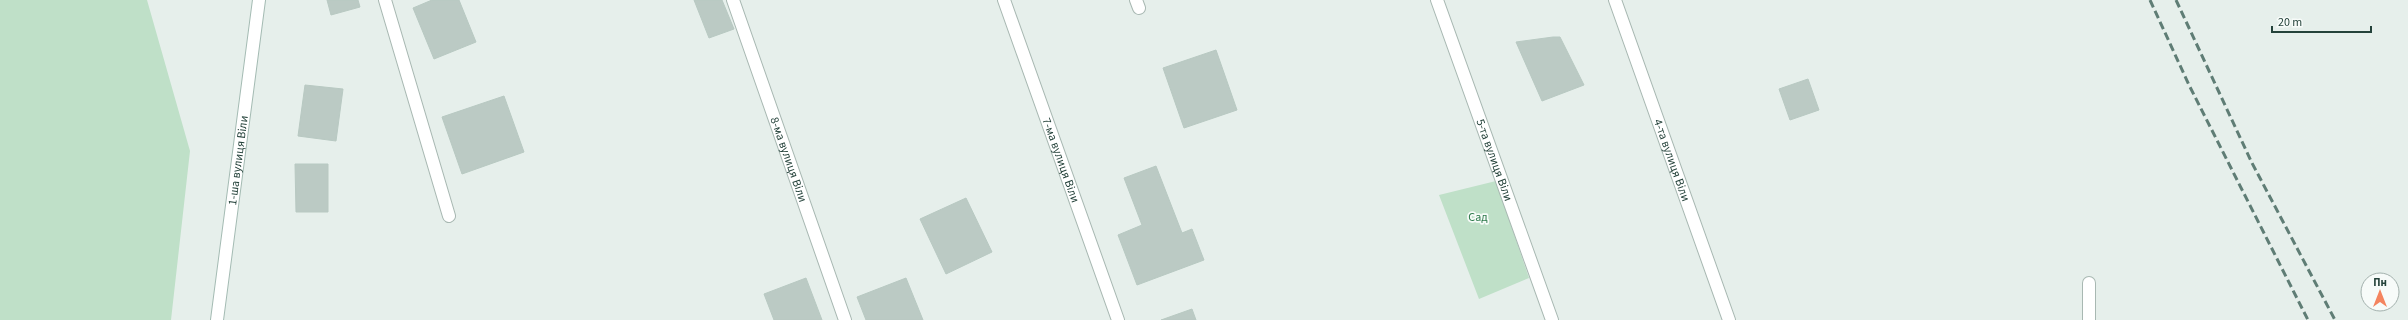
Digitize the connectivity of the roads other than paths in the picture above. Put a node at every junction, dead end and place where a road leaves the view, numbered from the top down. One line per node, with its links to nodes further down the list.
1 (259, 0): 9 (street, 1-ша вулиця Віли)
2 (385, 0): 7 (street)
3 (733, 0): 10 (street, 8-ма вулиця Віли)
4 (1004, 0): 11 (street, 7-ма вулиця Віли)
5 (1437, 0): 12 (street, 5-та вулиця Віли)
6 (1615, 0): 13 (street, 4-та вулиця Віли)
7 (449, 216)
8 (2089, 282): 14 (street)
9 (217, 320)
10 (845, 320)
11 (1118, 320)
12 (1552, 320)
13 (1729, 320)
14 (2089, 320)

